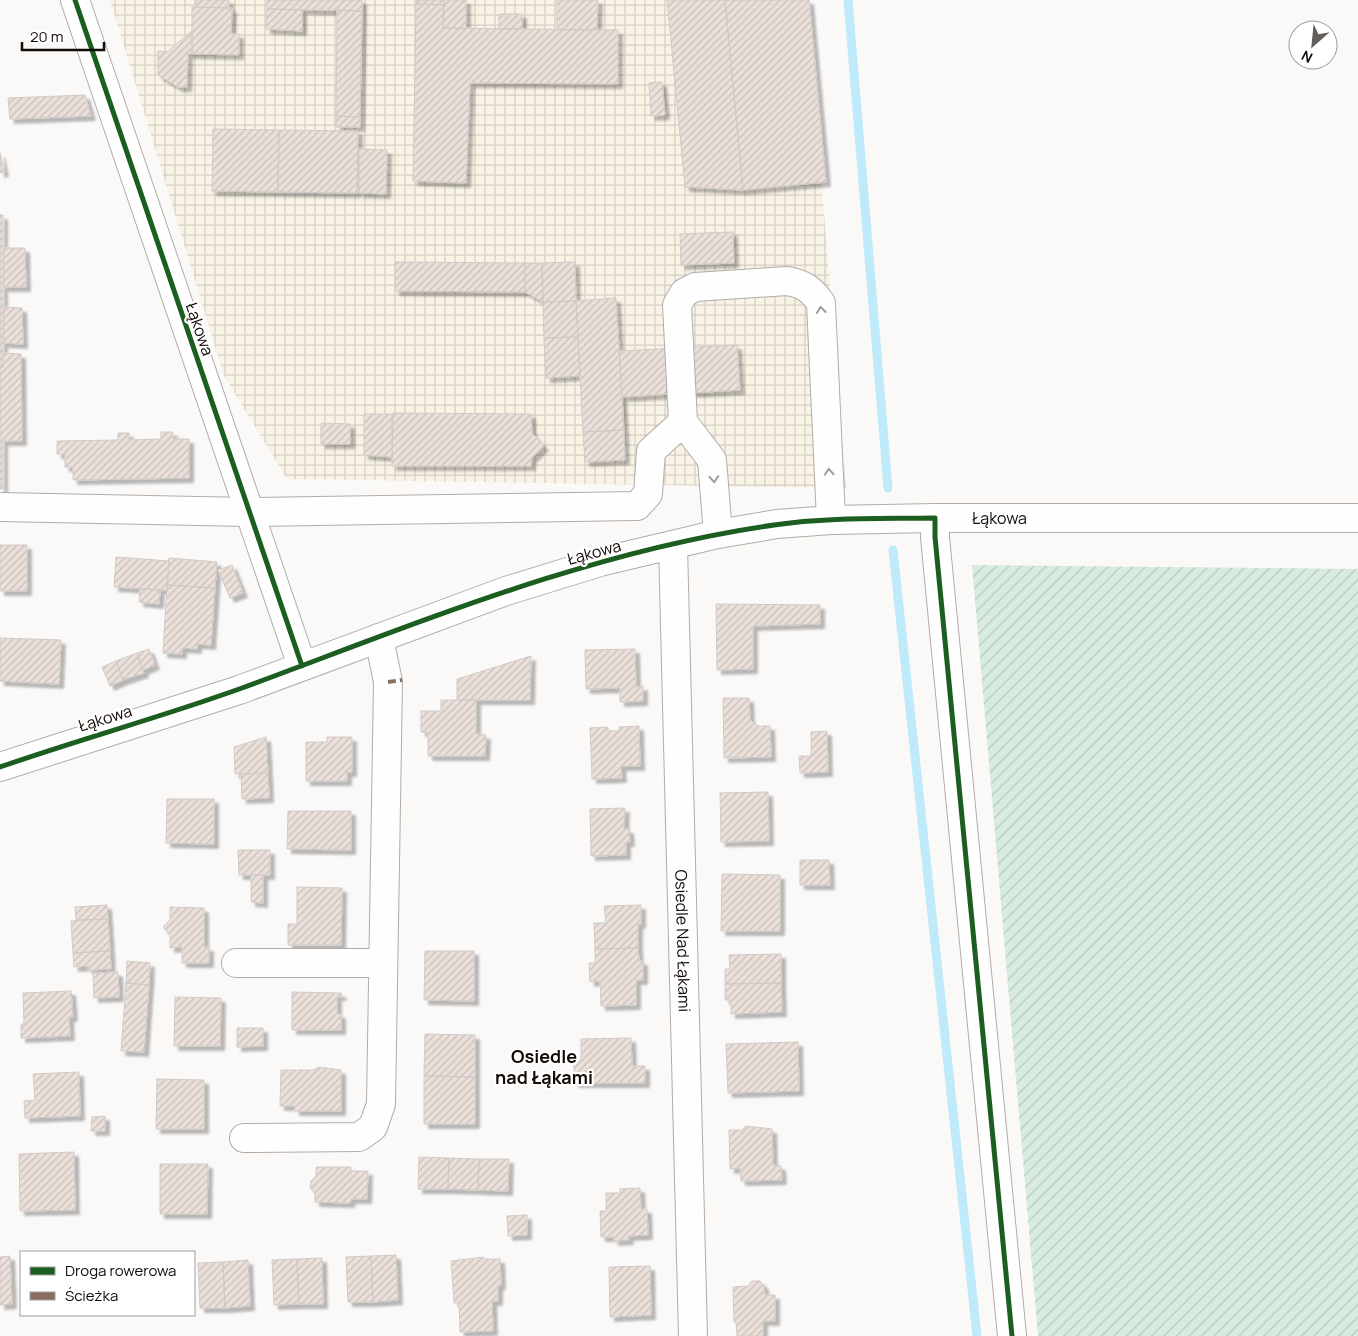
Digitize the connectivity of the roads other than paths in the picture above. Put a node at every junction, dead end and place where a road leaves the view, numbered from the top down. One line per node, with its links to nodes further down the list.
1 (75, 0): 4 (street, Łąkowa)
2 (683, 422): 4 (street); 7 (street, one-way to 2); 8 (street, one-way to 8)
3 (0, 508): 4 (street)
4 (248, 512): 11 (street, Łąkowa)
5 (935, 518): 6 (street, Łąkowa); 7 (street, Łąkowa); 17 (street)
6 (1358, 518)
7 (831, 520): 8 (street, Łąkowa)
8 (718, 534): 9 (street, Łąkowa)
9 (673, 546): 10 (street, Łąkowa); 16 (street, Osiedle Nad Łąkami)
10 (379, 638): 11 (street, Łąkowa); 14 (street)
11 (302, 666): 12 (street, Łąkowa)
12 (0, 767)
13 (236, 963): 14 (street)
14 (384, 963): 15 (street)
15 (244, 1138)
16 (692, 1336)
17 (1012, 1336)

